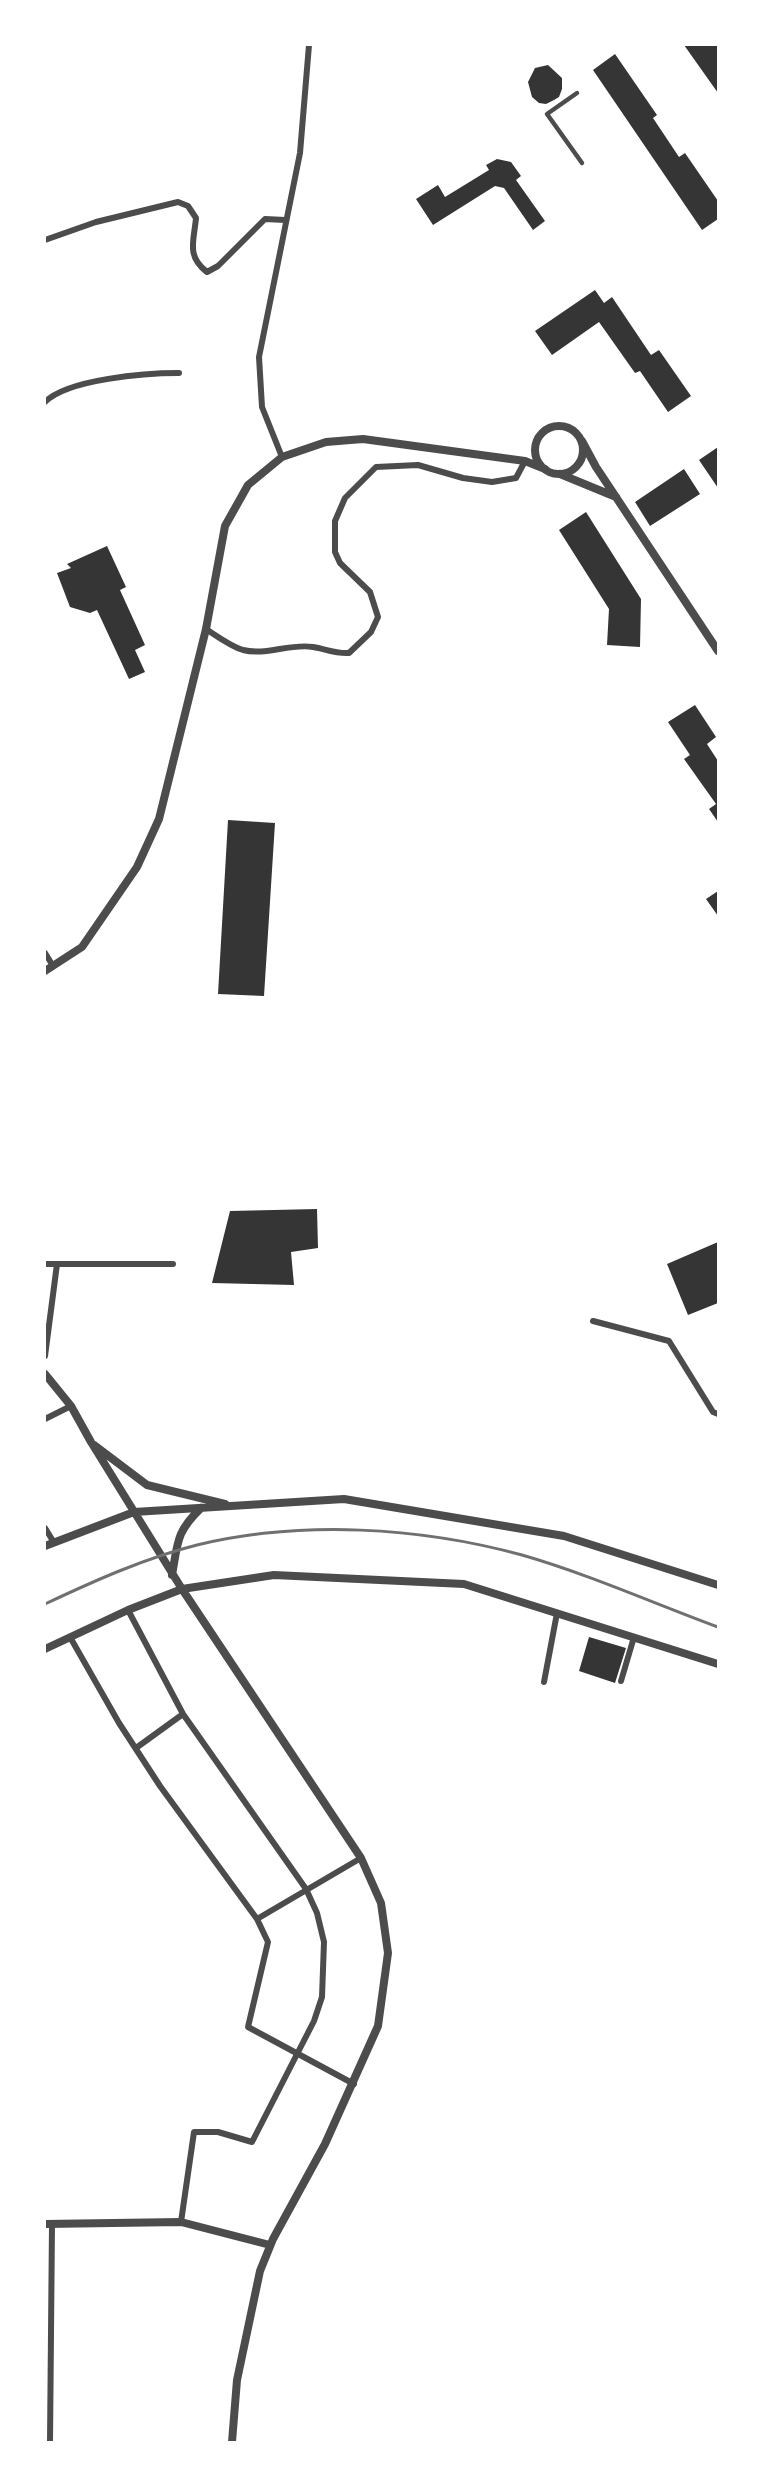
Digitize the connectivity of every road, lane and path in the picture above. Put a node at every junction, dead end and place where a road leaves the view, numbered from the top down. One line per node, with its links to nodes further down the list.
1 (309, 45): 4 (street)
2 (577, 93): 3 (street)
3 (582, 163)
4 (285, 220): 5 (street); 10 (street)
5 (45, 240)
6 (179, 373): 7 (street)
7 (45, 402)
8 (582, 441): 9 (street); 13 (street); 14 (street)
9 (536, 442): 11 (street); 12 (street)
10 (282, 457): 11 (street); 15 (street)
11 (525, 461): 12 (street); 15 (street)
12 (544, 469): 13 (street)
13 (560, 474): 14 (street)
14 (616, 497): 16 (street)
15 (206, 629): 18 (street)
16 (718, 651)
17 (45, 953): 18 (street)
18 (53, 966): 19 (street)
19 (45, 971)
20 (45, 1264): 21 (street)
21 (57, 1264): 22 (street); 24 (street)
22 (172, 1264)
23 (593, 1321): 27 (street)
24 (45, 1356)
25 (45, 1374): 26 (street)
26 (71, 1406): 28 (street); 29 (street)
27 (718, 1414)
28 (45, 1419)
29 (91, 1442): 30 (street); 32 (street)
30 (233, 1506): 31 (street); 37 (street)
31 (201, 1508): 32 (street); 36 (street)
32 (134, 1512): 34 (street); 36 (street)
33 (45, 1528): 34 (street)
34 (53, 1541): 35 (street)
35 (45, 1546)
36 (172, 1575): 38 (street)
37 (718, 1585)
38 (182, 1589): 39 (street); 40 (street); 49 (street)
39 (128, 1610): 41 (street); 47 (street)
40 (557, 1613): 42 (street); 46 (street)
41 (70, 1636): 43 (street); 48 (street)
42 (634, 1637): 44 (street); 45 (street)
43 (45, 1649)
44 (718, 1664)
45 (621, 1681)
46 (544, 1682)
47 (183, 1714): 48 (street); 50 (street)
48 (136, 1748): 51 (street)
49 (361, 1858): 50 (street); 53 (street)
50 (306, 1889): 51 (street); 52 (street)
51 (257, 1919): 52 (street)
52 (297, 2055): 53 (street); 54 (street)
53 (354, 2084): 56 (street)
54 (182, 2222): 55 (street); 56 (street)
55 (48, 2224): 57 (street)
56 (270, 2245): 59 (street)
57 (47, 2349): 58 (street)
58 (50, 2442)
59 (232, 2442)

